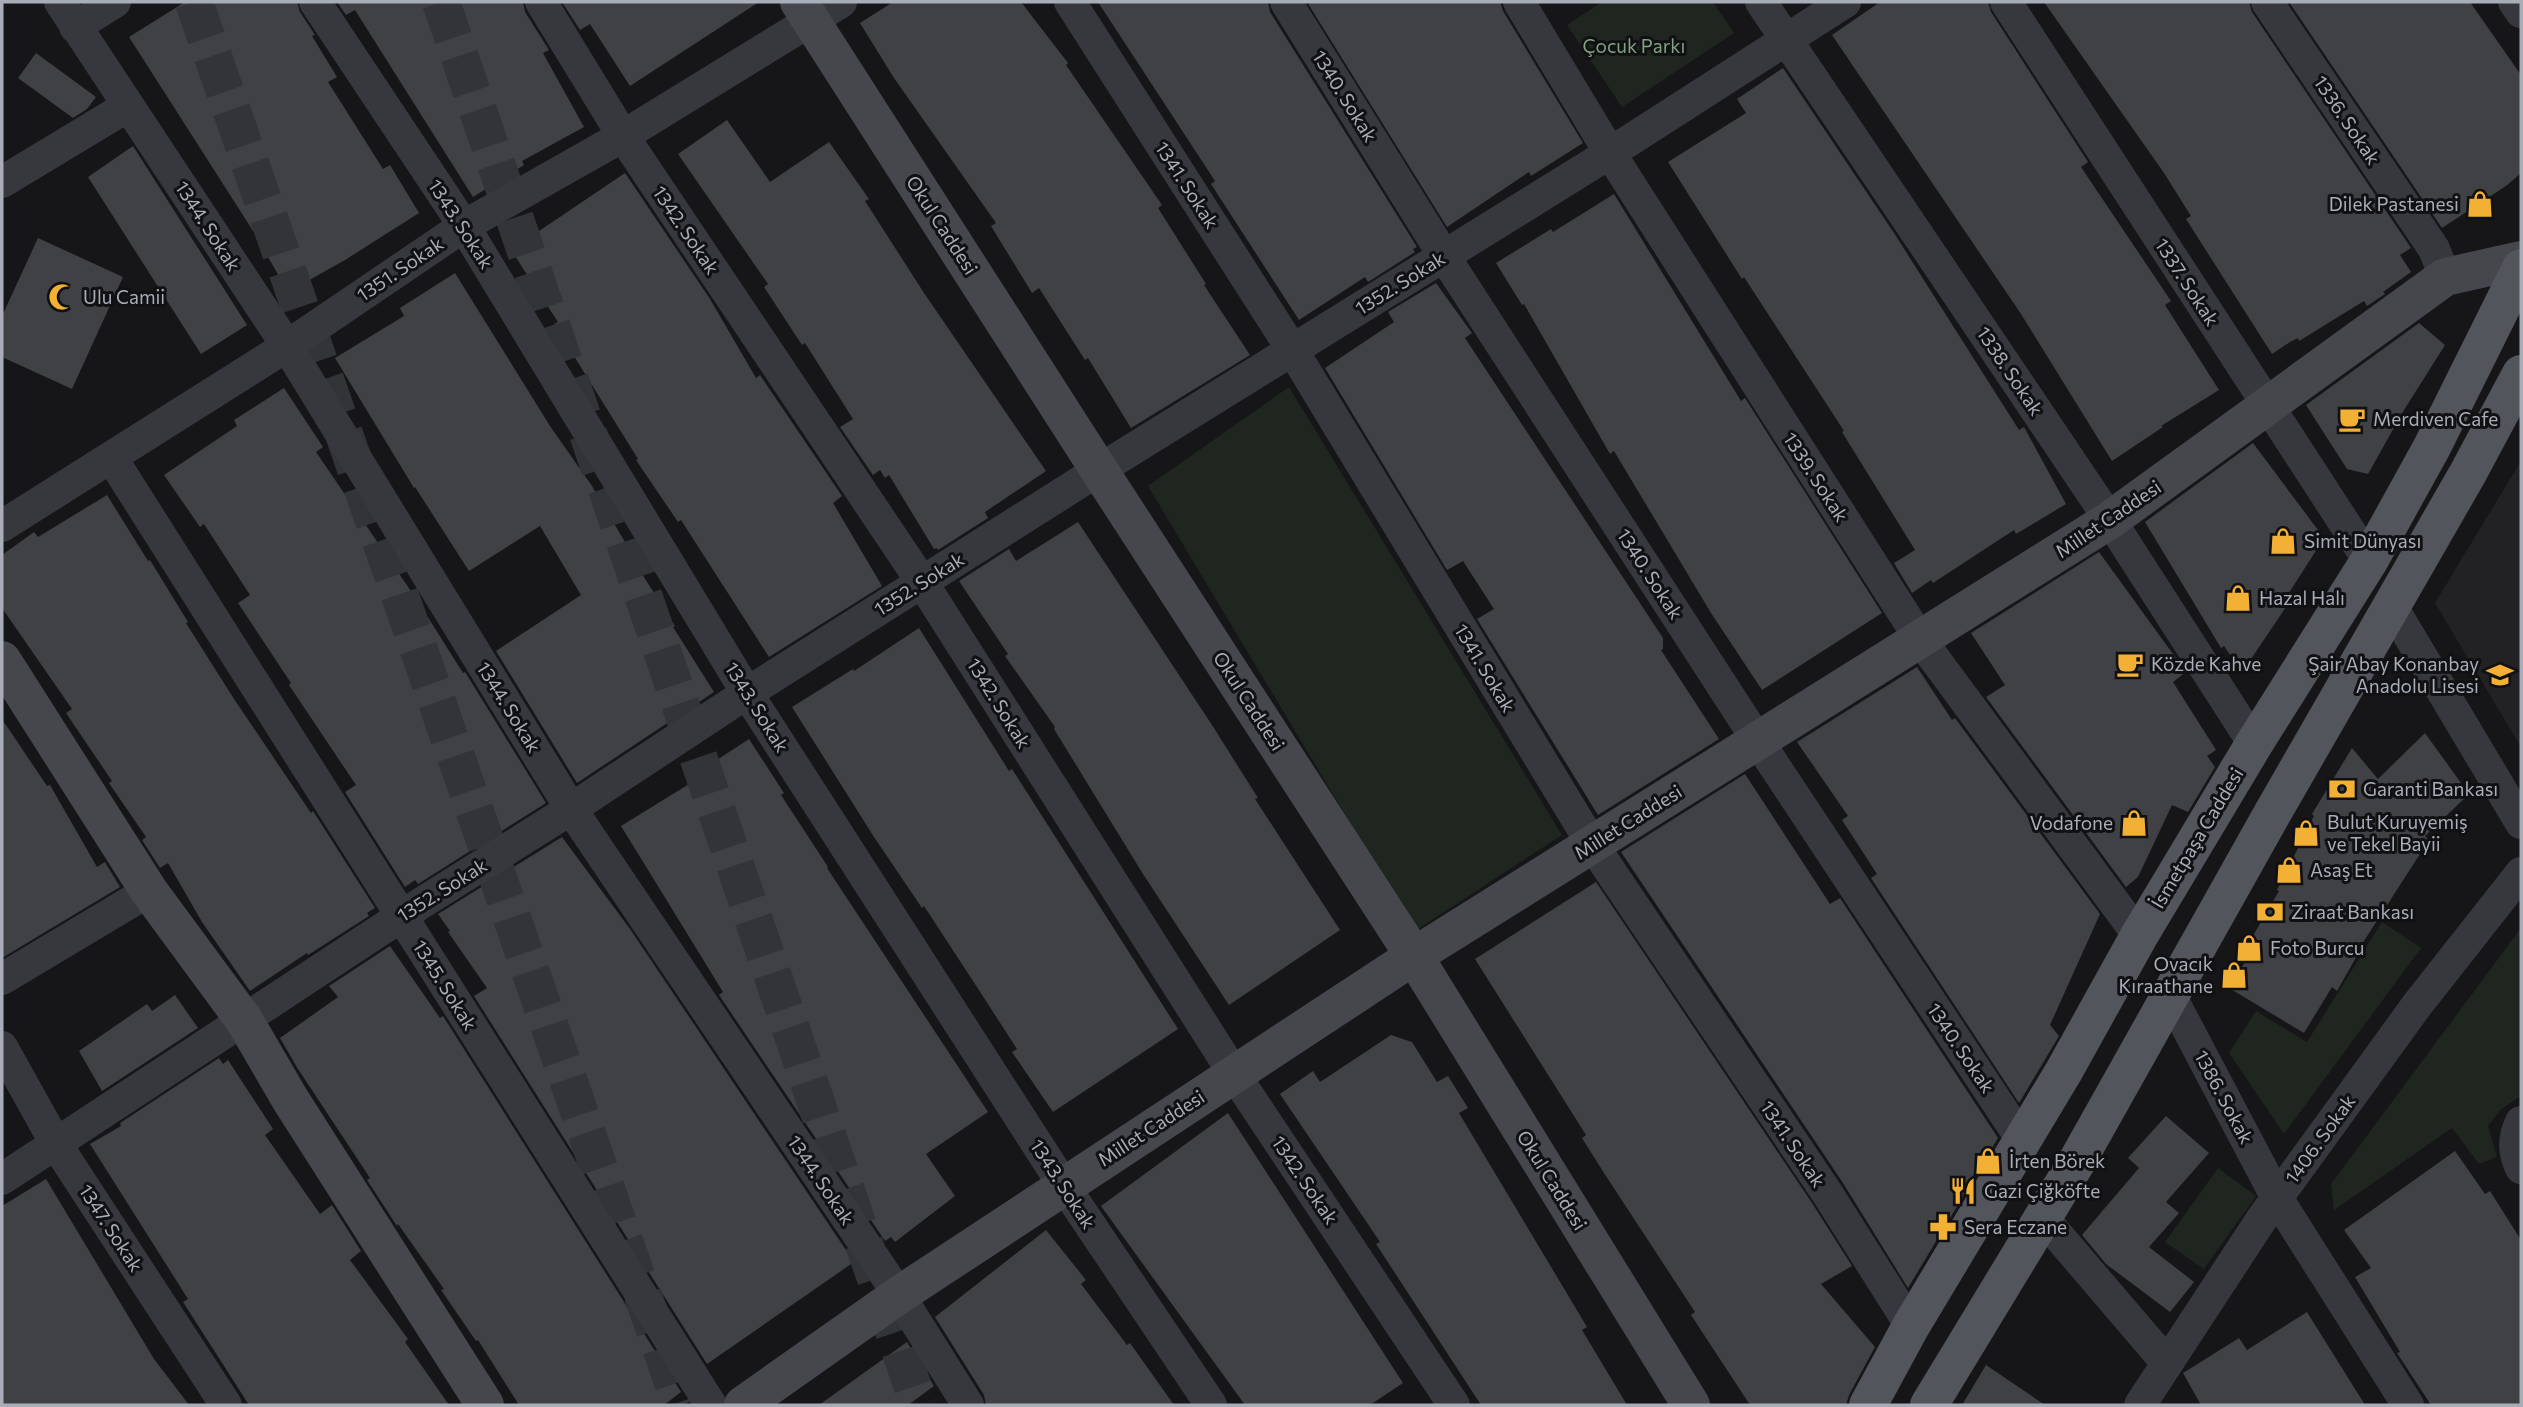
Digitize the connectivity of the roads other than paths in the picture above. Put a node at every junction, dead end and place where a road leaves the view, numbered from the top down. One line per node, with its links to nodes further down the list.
1 (115, 2): 14 (street)
2 (315, 2): 20 (street, 1343. Sokak)
3 (541, 2): 17 (street, 1342. Sokak)
4 (1070, 2): 26 (street, 1341. Sokak)
5 (1286, 2): 21 (street, 1340. Sokak)
6 (1519, 2): 18 (street, 1339. Sokak)
7 (1761, 2): 15 (street, 1338. Sokak)
8 (1845, 2): 15 (street, 1352. Sokak)
9 (2006, 2): 28 (street, 1337. Sokak)
10 (2267, 2): 24 (street, 1336. Sokak)
11 (2514, 2): 13 (street)
12 (817, 8): 17 (street, 1351. Sokak); 30 (main road, Okul Caddesi)
13 (2521, 12)
14 (67, 14): 16 (street, 1344. Sokak)
15 (1788, 39): 18 (street, 1352. Sokak); 31 (street, 1338. Sokak)
16 (128, 106): 19 (street); 25 (street, 1344. Sokak)
17 (624, 136): 20 (street, 1351. Sokak); 34 (street, 1342. Sokak)
18 (1610, 153): 21 (street, 1352. Sokak); 36 (street, 1339. Sokak)
19 (2, 182)
20 (464, 226): 25 (street, 1351. Sokak); 38 (street, 1343. Sokak)
21 (1444, 256): 26 (street, 1352. Sokak); 39 (street, 1340. Sokak)
22 (2521, 260): 24 (main road, Millet Caddesi)
23 (2521, 268): 33 (main road, İsmetpaşa Caddesi)
24 (2445, 277): 28 (main road, Millet Caddesi)
25 (286, 346): 29 (street, 1351. Sokak); 41 (street, 1344. Sokak)
26 (1293, 351): 30 (street, 1352. Sokak); 43 (street, 1341. Sokak)
27 (2521, 374): 35 (main road)
28 (2268, 406): 31 (main road, Millet Caddesi); 33 (street, 1337. Sokak)
29 (111, 457): 32 (street, 1351. Sokak); 46 (street, 1345. Sokak)
30 (1099, 470): 34 (street, 1352. Sokak); 48 (main road, Okul Caddesi)
31 (2110, 520): 36 (main road, Millet Caddesi); 40 (street, 1338. Sokak)
32 (2, 526)
33 (2369, 561): 40 (main road, İsmetpaşa Caddesi)
34 (922, 582): 38 (street, 1352. Sokak); 53 (street, 1342. Sokak)
35 (2392, 607): 42 (street); 50 (main road)
36 (1920, 639): 39 (main road, Millet Caddesi); 47 (street, 1339. Sokak)
37 (2, 660): 45 (main road)
38 (747, 693): 41 (street, 1352. Sokak); 59 (street, 1343. Sokak)
39 (1758, 741): 43 (main road, Millet Caddesi); 55 (street, 1340. Sokak)
40 (2254, 744): 47 (main road, İsmetpaşa Caddesi)
41 (571, 809): 46 (street, 1352. Sokak); 62 (street, 1344. Sokak)
42 (2521, 823)
43 (1592, 844): 48 (main road, Millet Caddesi); 63 (street, 1341. Sokak)
44 (2517, 878): 60 (street, 1406. Sokak)
45 (149, 891): 49 (street); 51 (main road)
46 (401, 916): 51 (street, 1352. Sokak); 68 (street, 1345. Sokak)
47 (2139, 936): 55 (main road, İsmetpaşa Caddesi)
48 (1414, 956): 53 (main road, Millet Caddesi); 73 (main road, Okul Caddesi)
49 (2, 979)
50 (2171, 997): 60 (street, 1386. Sokak); 61 (main road)
51 (244, 1020): 56 (street, 1352. Sokak); 67 (main road)
52 (2, 1047): 56 (street, 1347. Sokak)
53 (1234, 1074): 59 (main road, Millet Caddesi); 72 (street, 1342. Sokak)
54 (2521, 1122): 57 (street)
55 (2022, 1140): 63 (main road, İsmetpaşa Caddesi)
56 (56, 1143): 58 (street, 1352. Sokak); 66 (street, 1347. Sokak)
57 (2521, 1168)
58 (2, 1179)
59 (1064, 1186): 62 (main road, Millet Caddesi); 71 (street, 1343. Sokak)
60 (2277, 1198): 64 (street, 1406. Sokak); 76 (street, 1386. Sokak)
61 (2043, 1218): 64 (street); 75 (main road)
62 (899, 1294): 69 (main road, Millet Caddesi); 70 (street, 1344. Sokak)
63 (1911, 1326): 74 (main road, İsmetpaşa Caddesi)
64 (2167, 1363): 65 (street, 1406. Sokak)
65 (2145, 1403)
66 (226, 1405)
67 (484, 1405)
68 (711, 1405)
69 (743, 1405)
70 (968, 1405)
71 (1211, 1405)
72 (1454, 1405)
73 (1691, 1405)
74 (1868, 1405)
75 (1930, 1405)
76 (2408, 1405)

